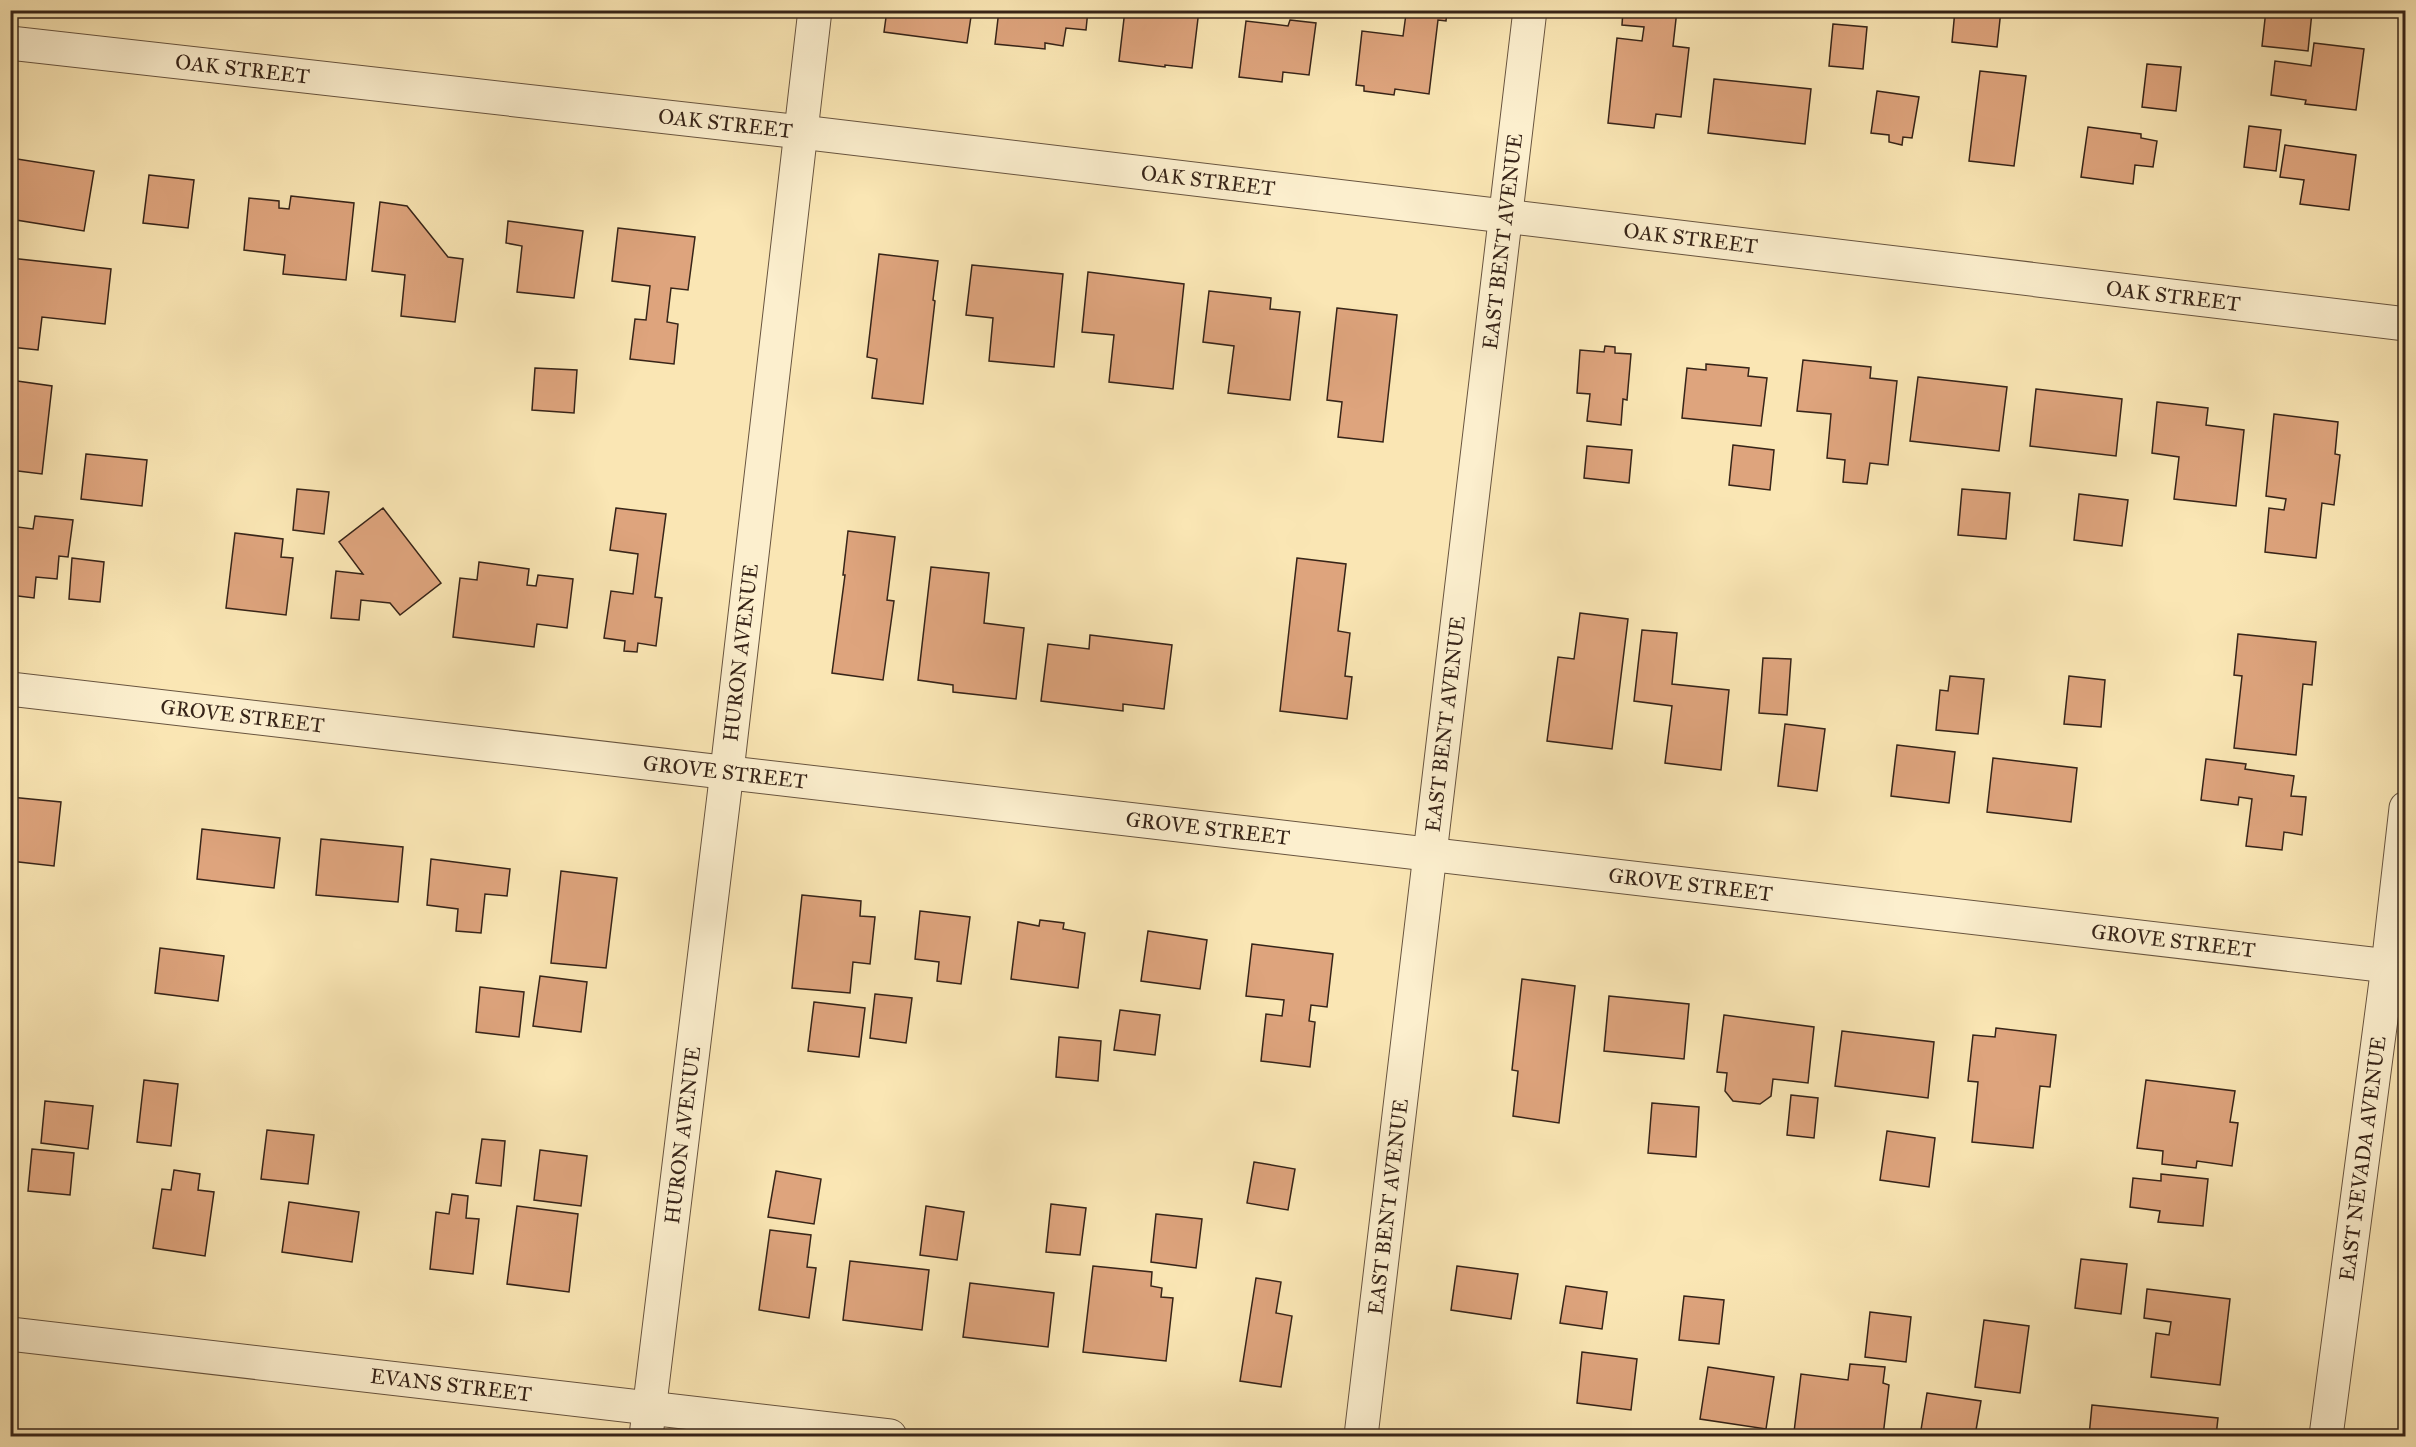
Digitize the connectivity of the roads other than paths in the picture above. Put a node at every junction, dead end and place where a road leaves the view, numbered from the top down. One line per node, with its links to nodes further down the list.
1 (815, 10): 4 (street, HURON AVENUE)
2 (1530, 10): 5 (street, EAST BENT AVENUE)
3 (10, 43): 4 (street, OAK STREET)
4 (801, 132): 5 (street, OAK STREET); 8 (street, HURON AVENUE)
5 (1505, 217): 6 (street, OAK STREET); 10 (street, EAST BENT AVENUE)
6 (2406, 324)
7 (10, 689): 8 (street, GROVE STREET)
8 (727, 771): 10 (street, GROVE STREET); 13 (street, HURON AVENUE)
9 (2406, 808): 11 (street, EAST NEVADA AVENUE)
10 (1430, 855): 11 (street, GROVE STREET); 15 (street, EAST BENT AVENUE)
11 (2397, 967): 16 (street, EAST NEVADA AVENUE)
12 (10, 1334): 13 (street, EVANS STREET)
13 (648, 1422): 14 (street, EVANS STREET)
14 (890, 1437)
15 (1361, 1437)
16 (2326, 1437)

